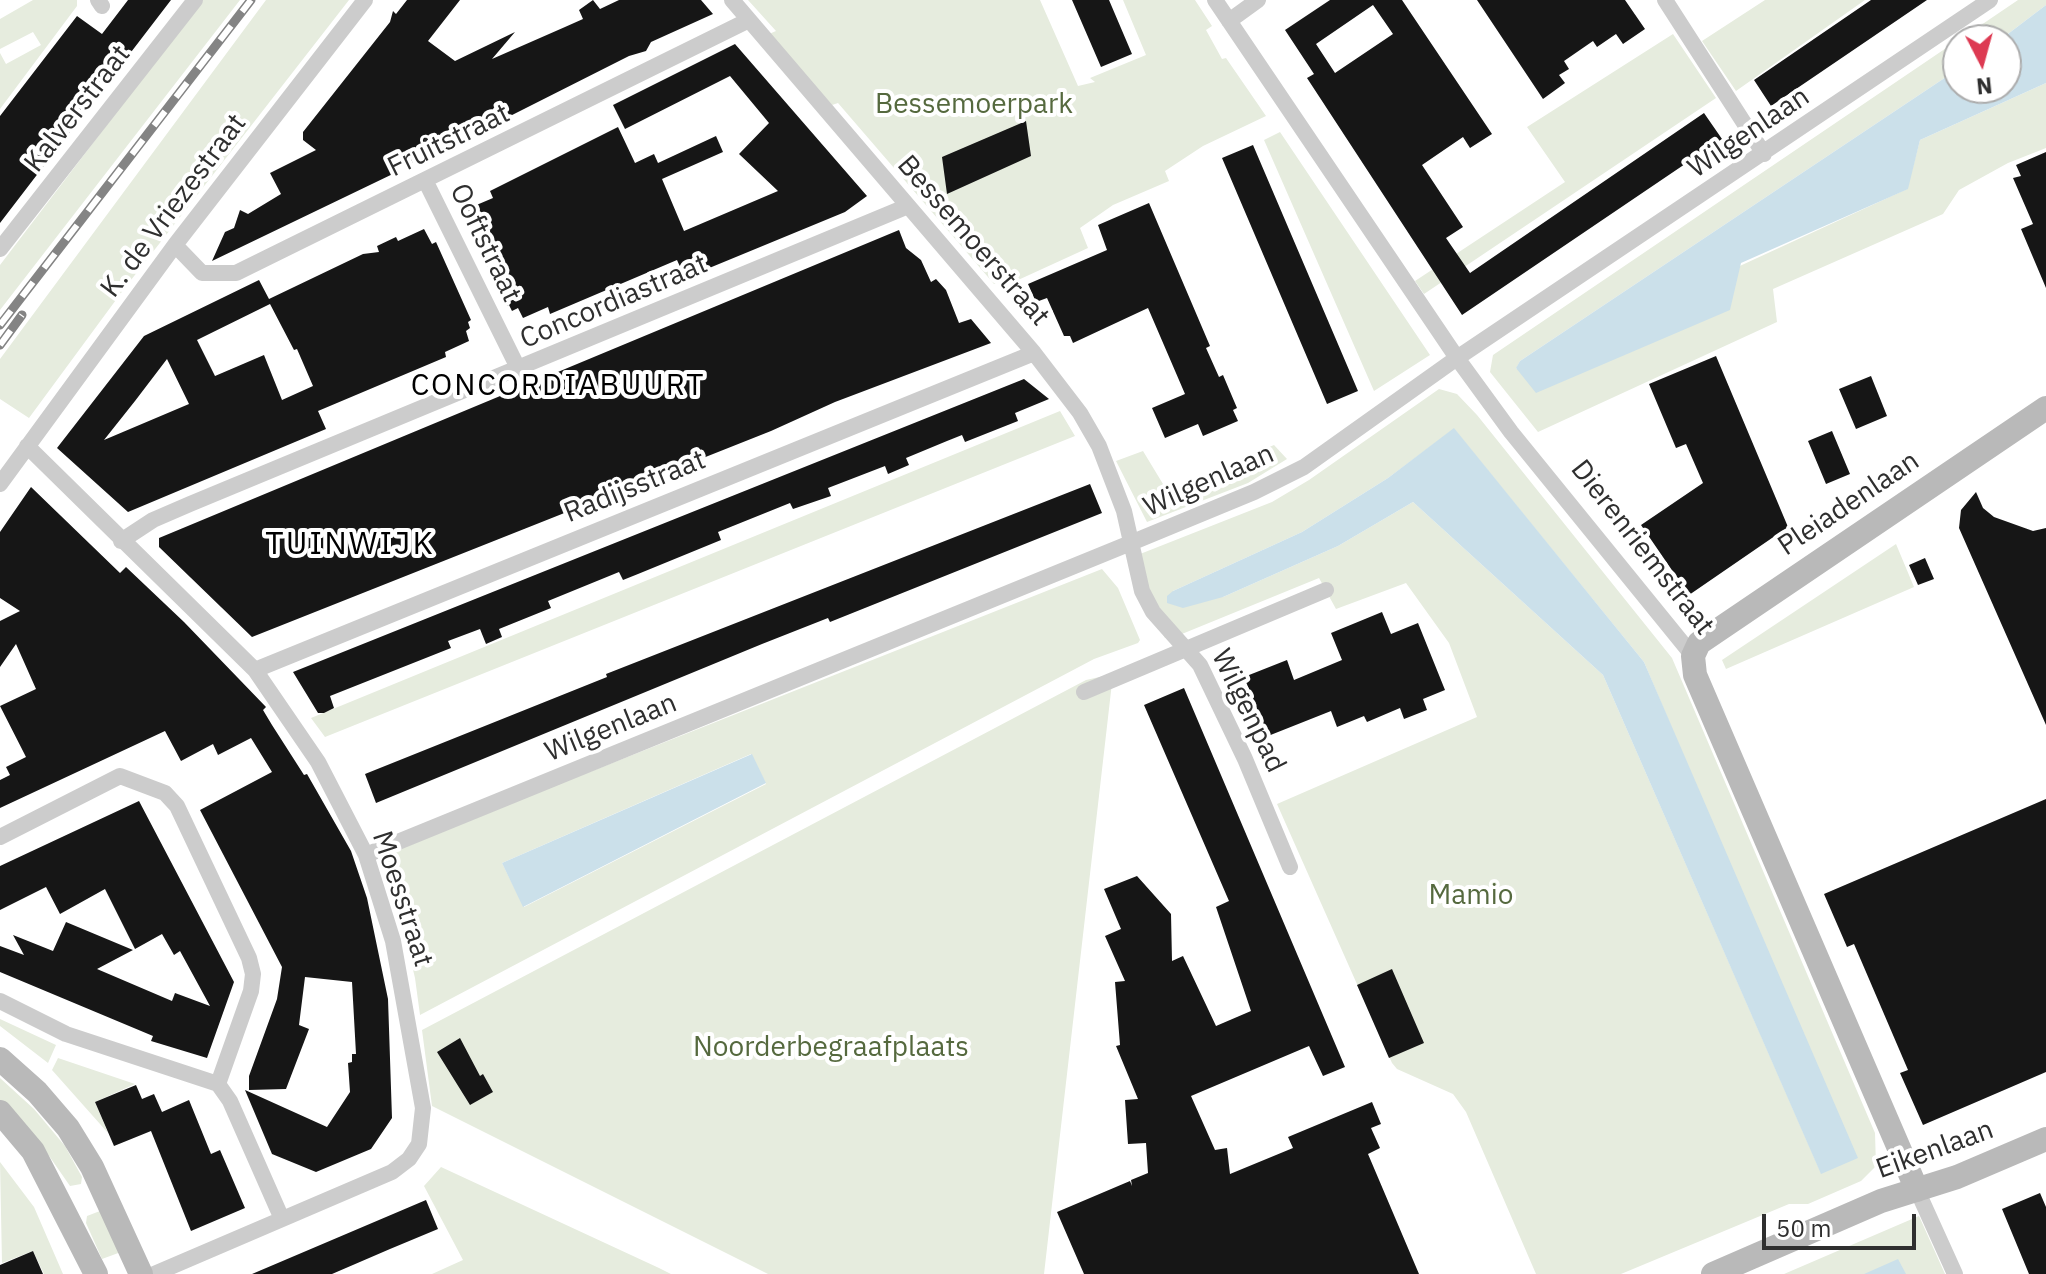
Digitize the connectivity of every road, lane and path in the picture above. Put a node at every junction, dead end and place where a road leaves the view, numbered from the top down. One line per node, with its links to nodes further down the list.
1 (195, 0): 14 (street, Kalverstraat)
2 (365, 0): 13 (street, K. de Vriezestraat)
3 (732, 0): 8 (street, Bessemoerstraat)
4 (1215, 0): 9 (street, Dierenriemstraat)
5 (1258, 0): 9 (street)
6 (1665, 0): 10 (street)
7 (1990, 0): 10 (street, Wilgenlaan)
8 (749, 20): 11 (street, Fruitstraat); 12 (street, Bessemoerstraat)
9 (1229, 21): 16 (street, Dierenriemstraat)
10 (1764, 154): 16 (street, Wilgenlaan)
11 (426, 182): 13 (street, Fruitstraat); 17 (street, Ooftstraat)
12 (908, 206): 15 (street, Bessemoerstraat); 17 (street, Concordiastraat)
13 (175, 245): 19 (street, K. de Vriezestraat)
14 (0, 249)
15 (1034, 353): 22 (street, Bessemoerstraat); 26 (street, Radijsstraat)
16 (1457, 358): 22 (street, Wilgenlaan); 25 (street, Dierenriemstraat)
17 (519, 370): 21 (street, Concordiastraat)
18 (2046, 408): 25 (street, Pleiadenlaan)
19 (27, 446): 20 (street, K. de Vriezestraat); 21 (street, Moesstraat)
20 (0, 484)
21 (121, 541): 26 (street, Moesstraat)
22 (1133, 542): 24 (street, Wilgenpad); 29 (street, Wilgenlaan)
23 (1326, 590): 24 (street)
24 (1186, 648): 27 (street); 30 (street, Wilgenpad)
25 (1693, 656): 36 (street, Dierenriemstraat)
26 (255, 670): 29 (street, Moesstraat)
27 (1084, 692)
28 (0, 837): 33 (street)
29 (366, 855): 37 (street, Moesstraat)
30 (1290, 867)
31 (0, 1001): 33 (street)
32 (0, 1059): 39 (street)
33 (218, 1084): 37 (street)
34 (0, 1112): 38 (street)
35 (2046, 1139): 36 (street, Eikenlaan)
36 (1917, 1190): 41 (street, Eikenlaan); 42 (street)
37 (282, 1219): 40 (street, Moesstraat)
38 (96, 1274)
39 (141, 1274)
40 (154, 1274)
41 (1713, 1274)
42 (1955, 1274)

